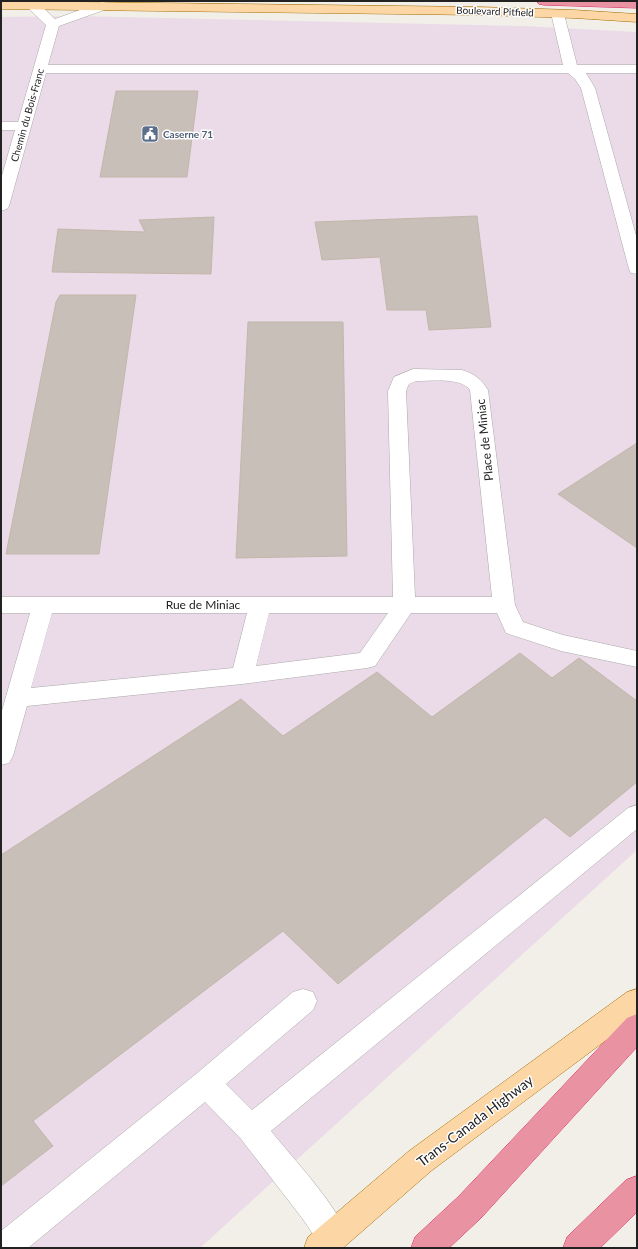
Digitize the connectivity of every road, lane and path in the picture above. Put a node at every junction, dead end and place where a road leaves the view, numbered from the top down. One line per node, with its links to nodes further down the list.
1 (544, 1): 2 (highway)
2 (637, 4)
3 (1, 5): 4 (main road, Boulevard Pitfield)
4 (32, 5): 5 (main road, Boulevard Pitfield); 8 (street)
5 (102, 6): 6 (main road, Boulevard Pitfield); 8 (street)
6 (558, 13): 7 (main road, Boulevard Pitfield); 9 (street)
7 (637, 18)
8 (53, 24): 10 (street, Chemin du Bois-Franc)
9 (571, 68): 10 (street); 11 (street); 15 (street)
10 (40, 69): 13 (street, Chemin du Bois-Franc)
11 (637, 69)
12 (1, 126): 13 (street)
13 (23, 126): 14 (street, Chemin du Bois-Franc)
14 (1, 206)
15 (637, 269)
16 (1, 605): 17 (street, Rue de Miniac)
17 (43, 605): 19 (street, Rue de Miniac); 23 (street)
18 (504, 605): 20 (street); 20 (street, Place de Miniac); 21 (street, Place de Miniac)
19 (260, 606): 20 (street, Rue de Miniac); 22 (street)
20 (404, 606): 22 (street)
21 (637, 660)
22 (242, 676): 23 (street)
23 (17, 698): 24 (street)
24 (1, 756)
25 (637, 815): 30 (street)
26 (303, 1001): 29 (street)
27 (637, 1001): 32 (main road, Trans-Canada Highway)
28 (637, 1027): 34 (highway)
29 (206, 1083): 30 (street); 33 (street)
30 (251, 1129): 32 (street)
31 (637, 1191): 35 (highway)
32 (326, 1242)
33 (4, 1248)
34 (426, 1248)
35 (578, 1248)

